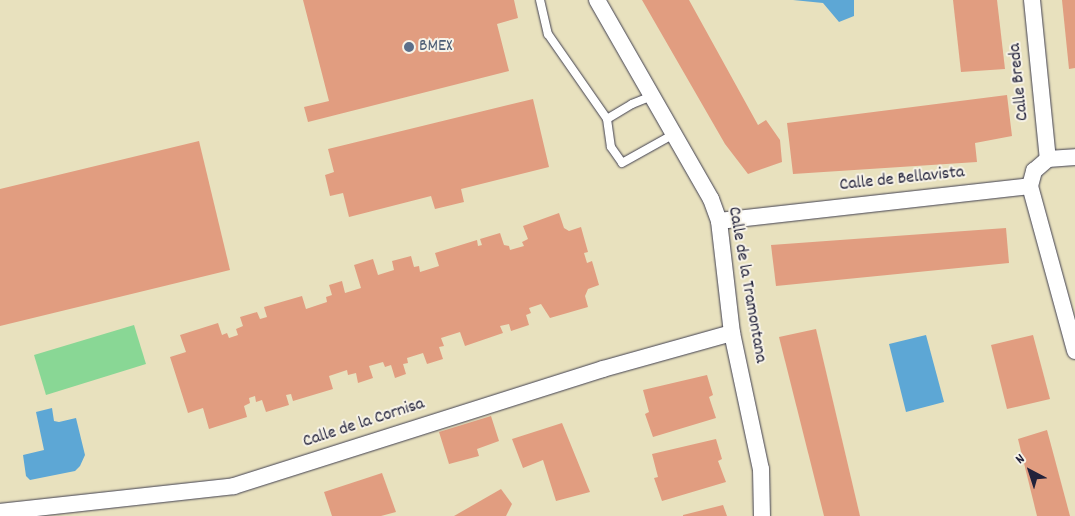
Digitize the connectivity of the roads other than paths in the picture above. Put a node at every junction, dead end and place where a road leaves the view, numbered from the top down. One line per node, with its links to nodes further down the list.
1 (540, 0): 5 (lane)
2 (597, 0): 4 (street, Calle de la Tramontana)
3 (1032, 0): 8 (street, Calle Breda)
4 (652, 96): 5 (lane); 6 (street, Calle de la Tramontana)
5 (607, 119): 6 (lane)
6 (674, 134): 10 (street, Calle de la Tramontana)
7 (1075, 157): 8 (street)
8 (1048, 159): 9 (street)
9 (1030, 186): 10 (street, Calle de Bellavista); 11 (street)
10 (719, 221): 12 (street, Calle de la Tramontana)
11 (1071, 324): 13 (street)
12 (732, 333): 14 (street, Calle de la Cornisa); 15 (street, Calle de la Tramontana)
13 (1075, 351)
14 (0, 512)
15 (762, 516)

